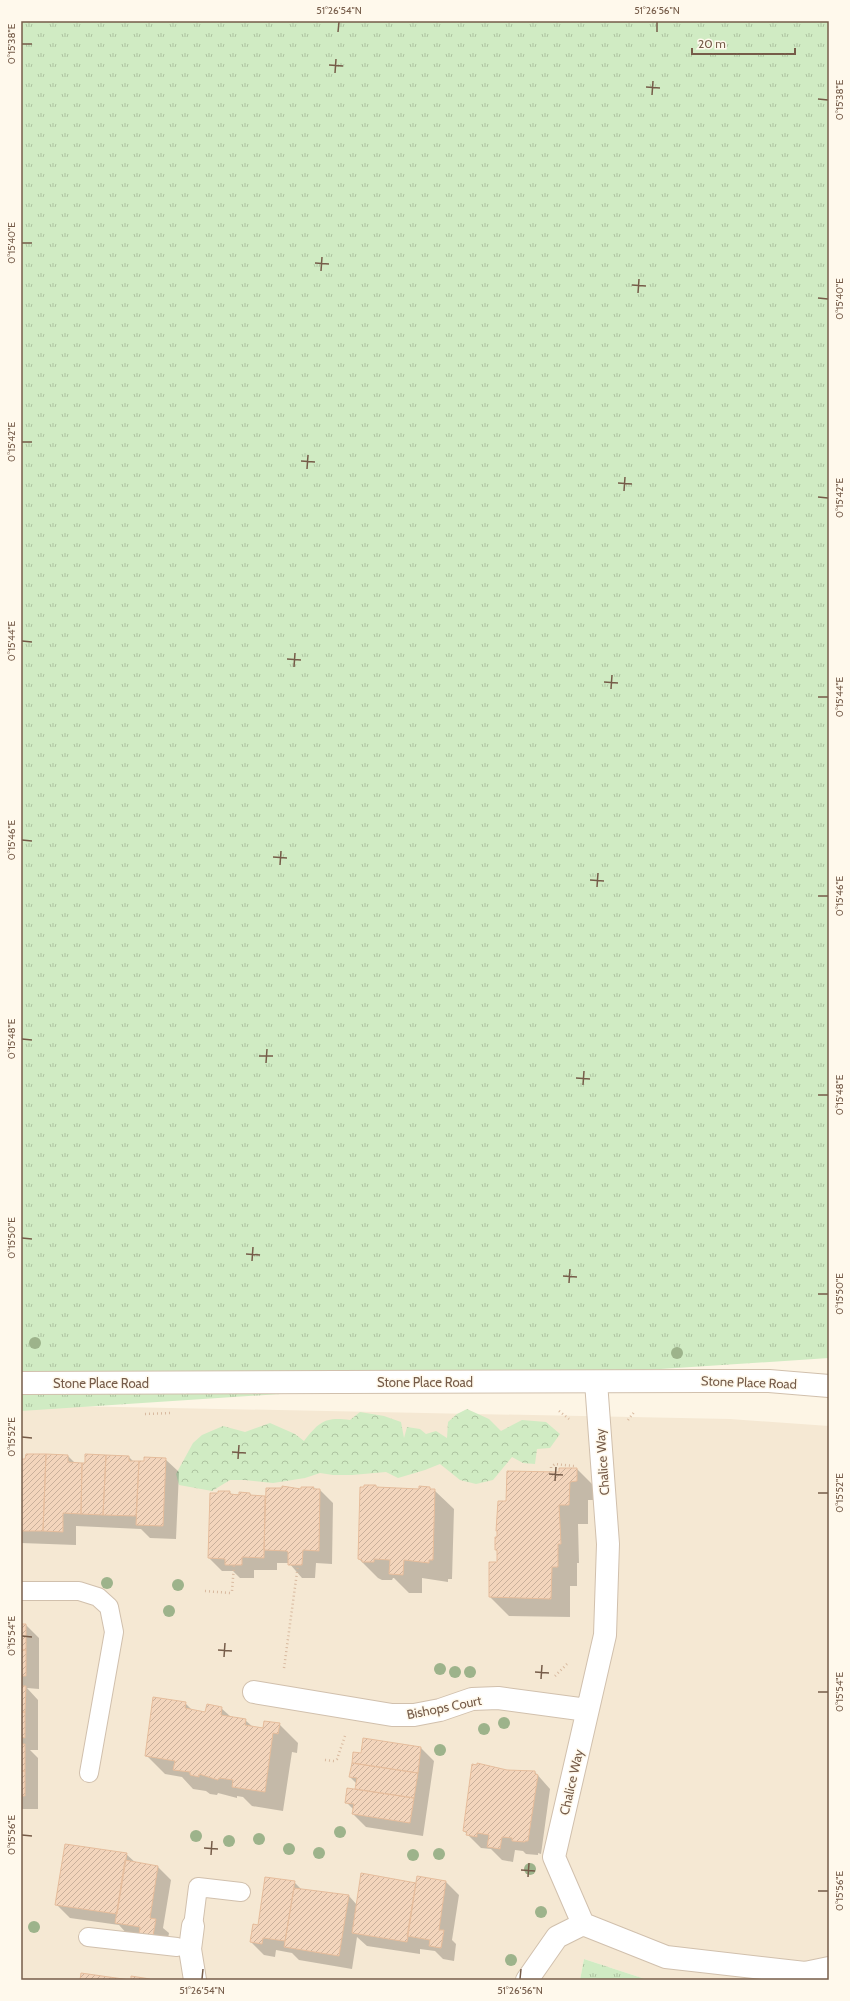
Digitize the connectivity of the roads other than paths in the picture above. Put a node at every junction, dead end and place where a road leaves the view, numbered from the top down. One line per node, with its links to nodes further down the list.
1 (596, 1382): 2 (street, Stone Place Road); 3 (street, Stone Place Road); 6 (street, Chalice Way)
2 (21, 1383)
3 (829, 1386)
4 (21, 1591): 7 (lane)
5 (254, 1692): 6 (street, Bishops Court)
6 (588, 1710): 9 (street, Chalice Way)
7 (89, 1772)
8 (241, 1892): 10 (lane)
9 (583, 1924): 13 (street); 15 (street)
10 (193, 1926): 12 (street)
11 (88, 1937): 12 (lane)
12 (184, 1948): 14 (street)
13 (829, 1968)
14 (195, 1980)
15 (527, 1980)

